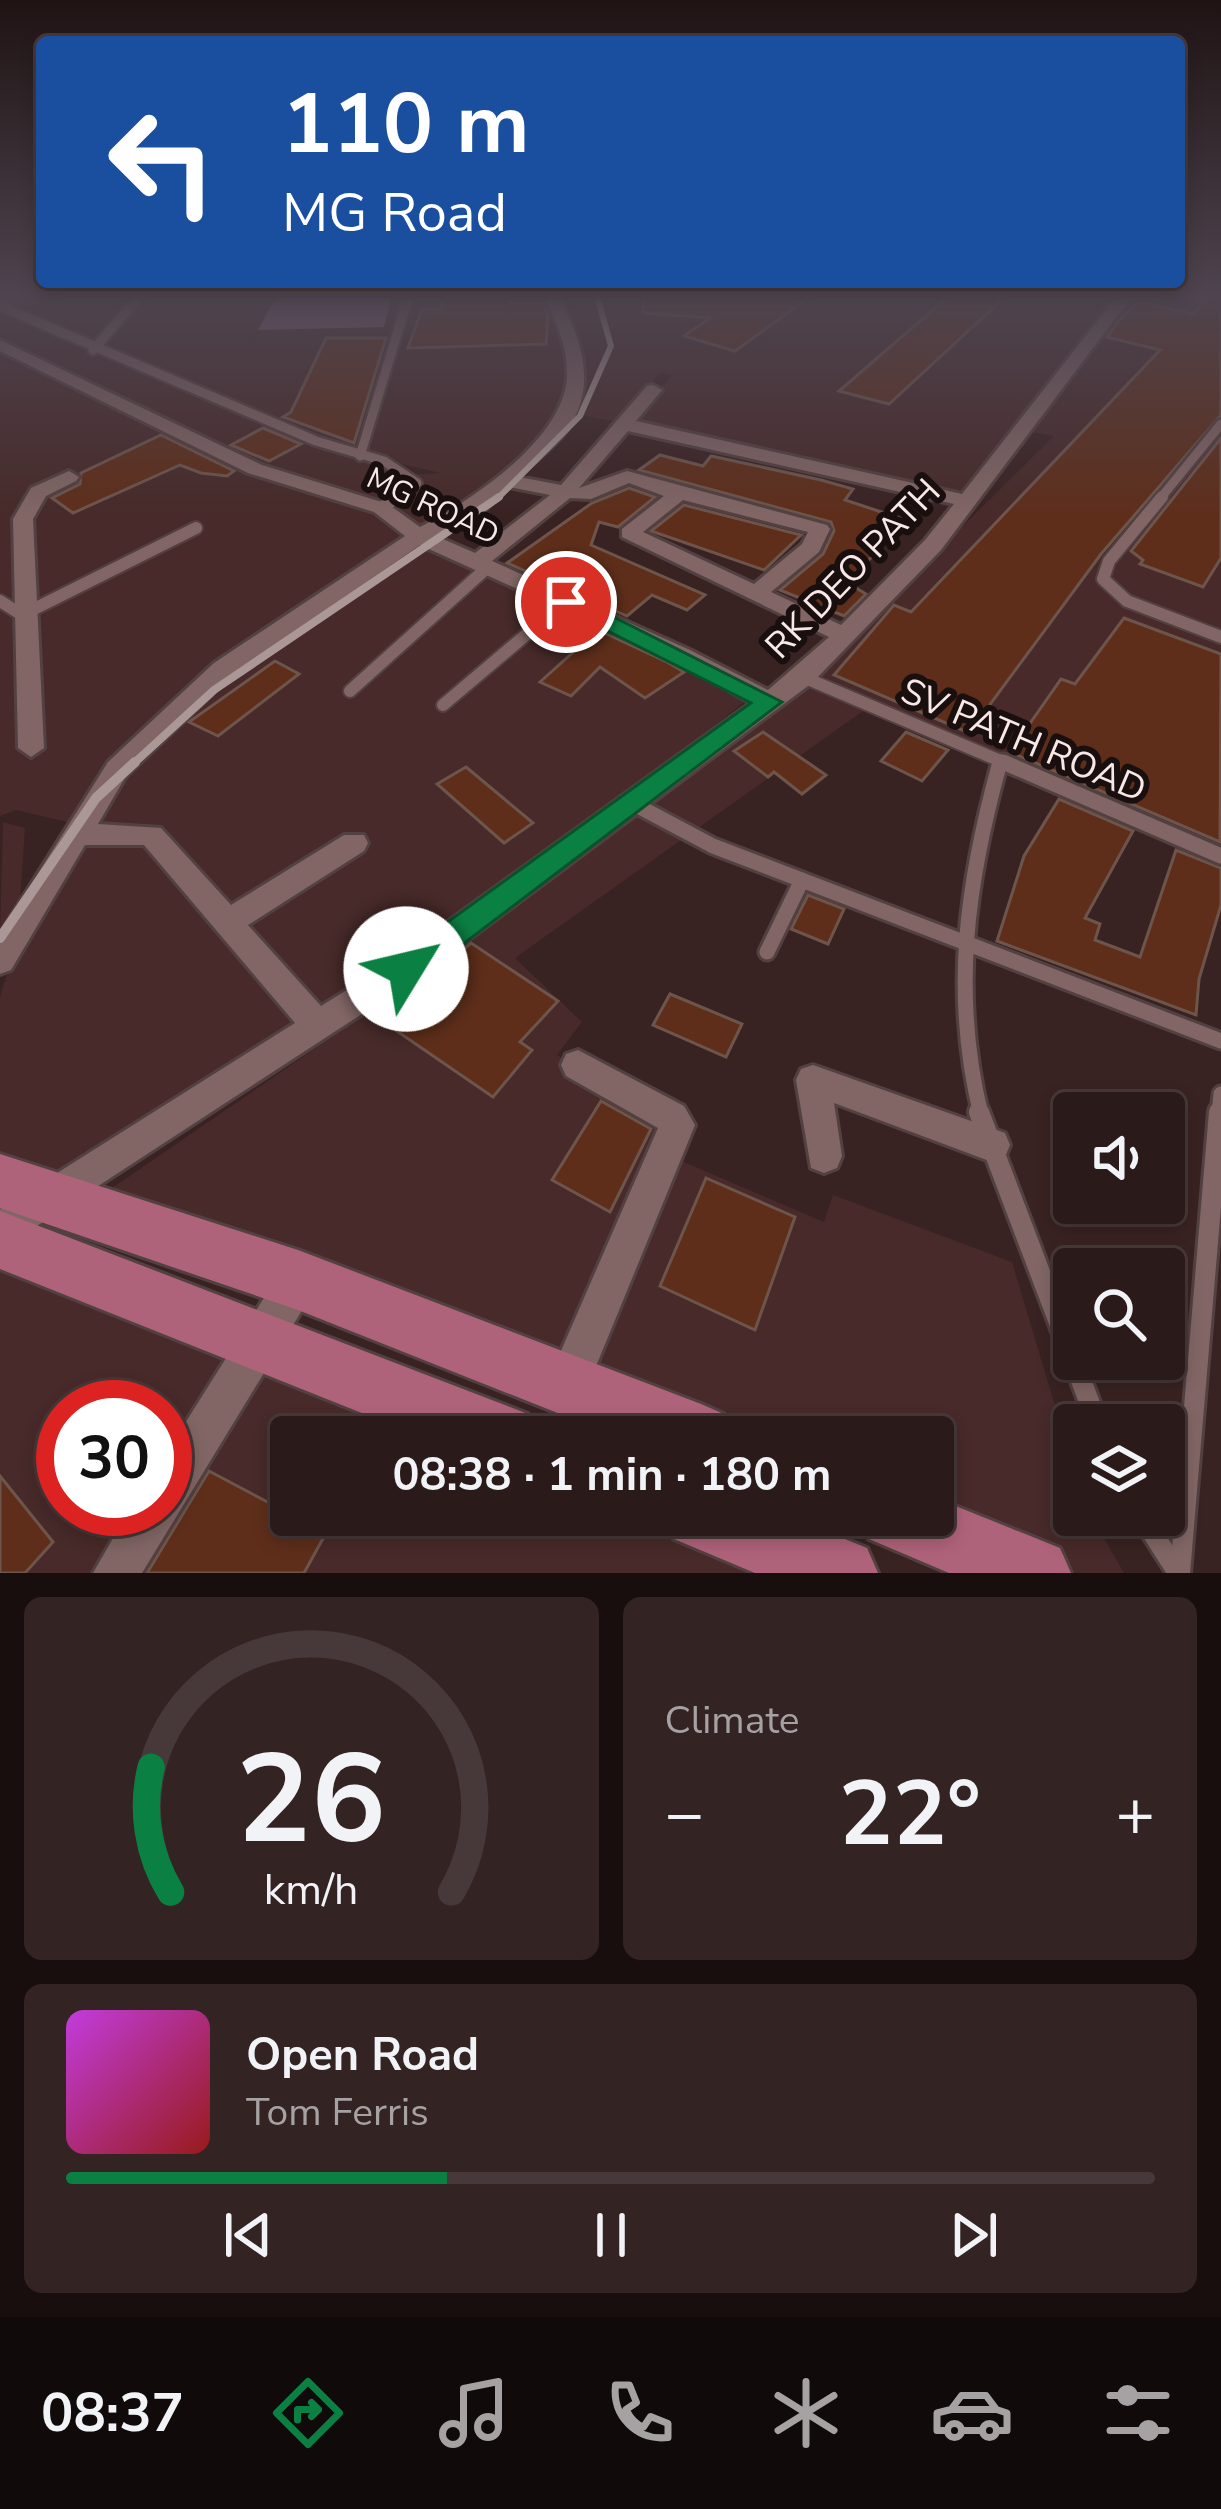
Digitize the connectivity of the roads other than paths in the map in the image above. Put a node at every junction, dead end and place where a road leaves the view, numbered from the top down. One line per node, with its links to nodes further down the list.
1 (50, 369): 15 (street, MG ROAD)
2 (142, 369): 9 (lane)
3 (386, 369): 9 (lane)
4 (575, 369): 11 (street)
5 (1068, 369): 14 (street, RK DEO PATH)
6 (653, 390): 7 (street)
7 (622, 424): 13 (street); 14 (street)
8 (1221, 424): 24 (lane)
9 (360, 456): 15 (lane)
10 (68, 477): 22 (street)
11 (503, 480): 13 (street); 17 (street)
12 (672, 491): 13 (street); 19 (street); 19 (street)
13 (564, 493): 18 (street)
14 (968, 500): 23 (street, RK DEO PATH)
15 (381, 508): 17 (street, MG ROAD)
16 (196, 528): 22 (lane)
17 (419, 536): 18 (street, MG ROAD); 32 (street)
18 (484, 564): 21 (street, MG ROAD); 26 (lane)
19 (754, 596): 23 (street)
20 (0, 601): 22 (lane)
21 (566, 602): 27 (street, MG ROAD); 28 (lane)
22 (22, 615): 29 (street)
23 (841, 634): 25 (street, RK DEO PATH)
24 (1221, 638)
25 (803, 676): 27 (street, RK DEO PATH); 30 (lane, SV PATH ROAD)
26 (350, 691)
27 (770, 702): 31 (street, RK DEO PATH)
28 (443, 705)
29 (31, 748)
30 (1000, 762): 34 (lane, SV PATH ROAD); 37 (lane)
31 (632, 803): 35 (lane); 40 (street, RK DEO PATH)
32 (77, 834): 36 (street); 39 (street)
33 (354, 843): 36 (street)
34 (1221, 856)
35 (802, 880): 37 (lane); 38 (lane)
36 (228, 922): 40 (street)
37 (967, 943): 41 (lane); 44 (lane)
38 (767, 952)
39 (0, 961)
40 (318, 1026): 46 (street, RK DEO PATH)
41 (1221, 1041)
42 (578, 1064): 49 (street)
43 (1221, 1094): 61 (lane)
44 (992, 1145): 45 (street); 50 (lane)
45 (824, 1156)
46 (12, 1212): 47 (main road); 48 (main road)
47 (298, 1280): 48 (street); 49 (main road)
48 (263, 1339): 51 (main road); 53 (street)
49 (568, 1383): 52 (main road)
50 (1090, 1404)
51 (453, 1416)
52 (649, 1416)
53 (192, 1452)
54 (139, 1536): 58 (street)
55 (750, 1536): 59 (main road)
56 (944, 1536): 60 (main road)
57 (1155, 1536): 61 (lane)
58 (116, 1573)
59 (842, 1573)
60 (1035, 1573)
61 (1179, 1573)

